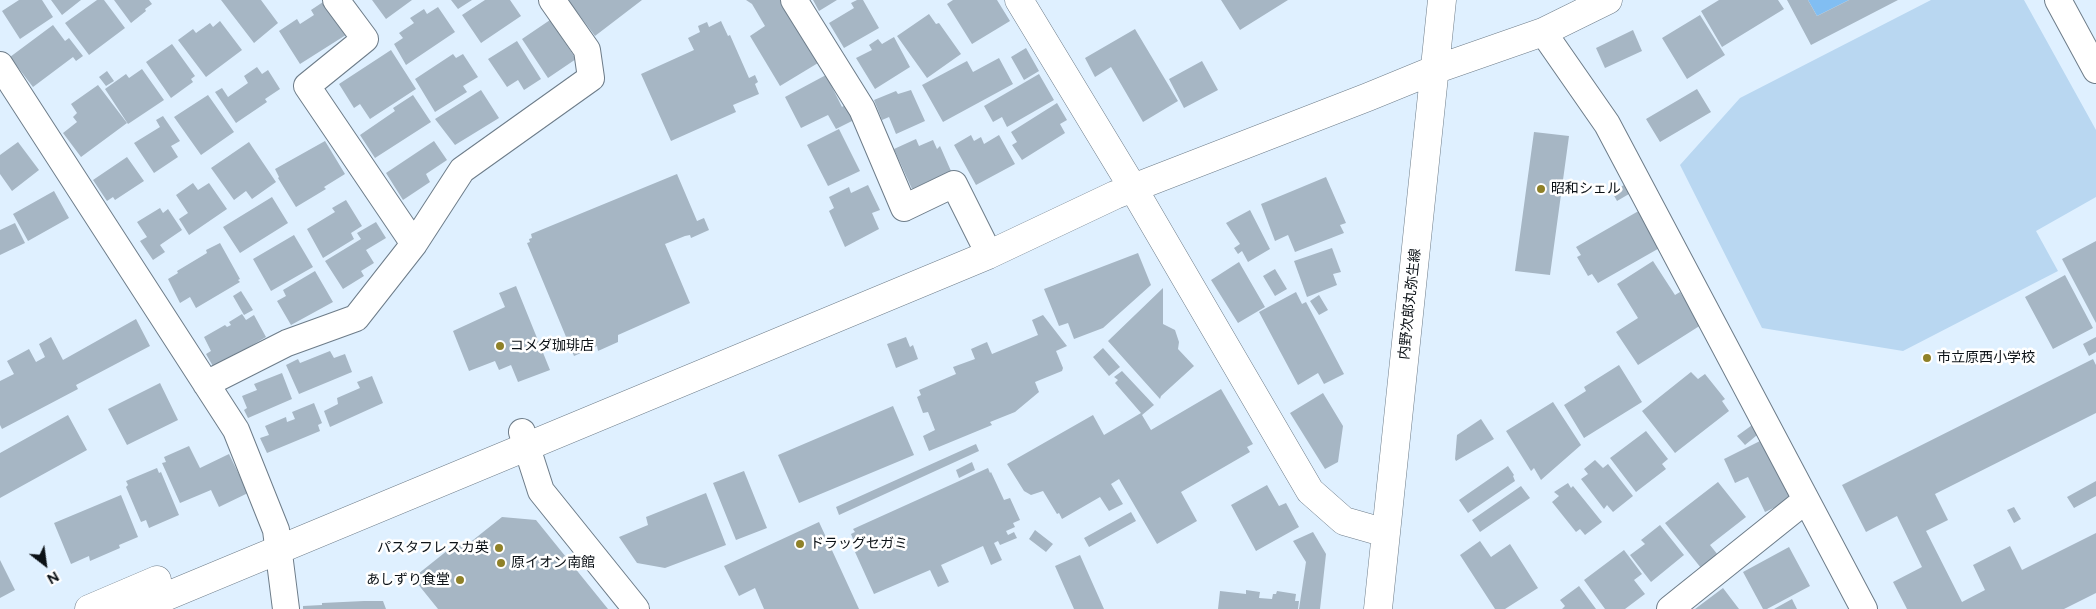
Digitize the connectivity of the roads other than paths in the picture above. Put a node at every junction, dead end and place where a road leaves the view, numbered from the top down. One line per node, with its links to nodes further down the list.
1 (336, 0): 14 (street)
2 (552, 0): 14 (street)
3 (794, 0): 13 (street)
4 (1020, 0): 12 (street)
5 (1442, 0): 10 (street, 内野次郎丸弥生線)
6 (1608, 0): 8 (street)
7 (2058, 0): 11 (street)
8 (1543, 32): 10 (street); 17 (street)
9 (0, 65): 15 (street)
10 (1434, 70): 12 (street); 18 (street, 内野次郎丸弥生線)
11 (2096, 70)
12 (1124, 192): 13 (street); 16 (street); 18 (street)
13 (983, 242): 16 (street)
14 (414, 244): 15 (street)
15 (206, 384): 19 (street)
16 (525, 440): 19 (street); 23 (street)
17 (1806, 500): 25 (street); 26 (street)
18 (1386, 533): 24 (street, 内野次郎丸弥生線)
19 (278, 539): 20 (street); 21 (street); 22 (street)
20 (89, 609)
21 (136, 609)
22 (286, 609)
23 (636, 609)
24 (1378, 609)
25 (1670, 609)
26 (1864, 609)

